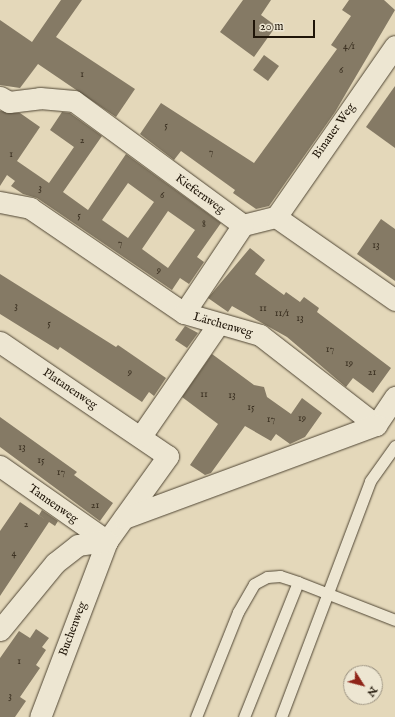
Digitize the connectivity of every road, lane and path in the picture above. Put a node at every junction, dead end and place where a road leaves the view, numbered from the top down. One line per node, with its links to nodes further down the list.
1 (395, 46): 4 (street, Binauer Weg)
2 (0, 97): 5 (street, Kiefernweg)
3 (0, 202): 7 (street, Lärchenweg)
4 (276, 217): 5 (street); 6 (street)
5 (243, 225): 7 (street)
6 (395, 300)
7 (184, 313): 8 (street, Lärchenweg)
8 (217, 326): 11 (street, Lärchenweg); 12 (street)
9 (0, 342): 12 (street, Platanenweg)
10 (395, 397): 11 (street)
11 (376, 426): 15 (street)
12 (141, 436): 15 (street, Buchenweg)
13 (395, 446): 18 (lane)
14 (0, 466): 16 (street, Tannenweg)
15 (124, 518): 16 (street, Buchenweg)
16 (107, 541): 20 (street); 21 (street, Buchenweg)
17 (298, 582): 18 (lane); 22 (lane); 23 (lane)
18 (329, 594): 19 (lane); 24 (lane)
19 (395, 620)
20 (0, 630)
21 (40, 717)
22 (196, 717)
23 (244, 717)
24 (281, 717)

